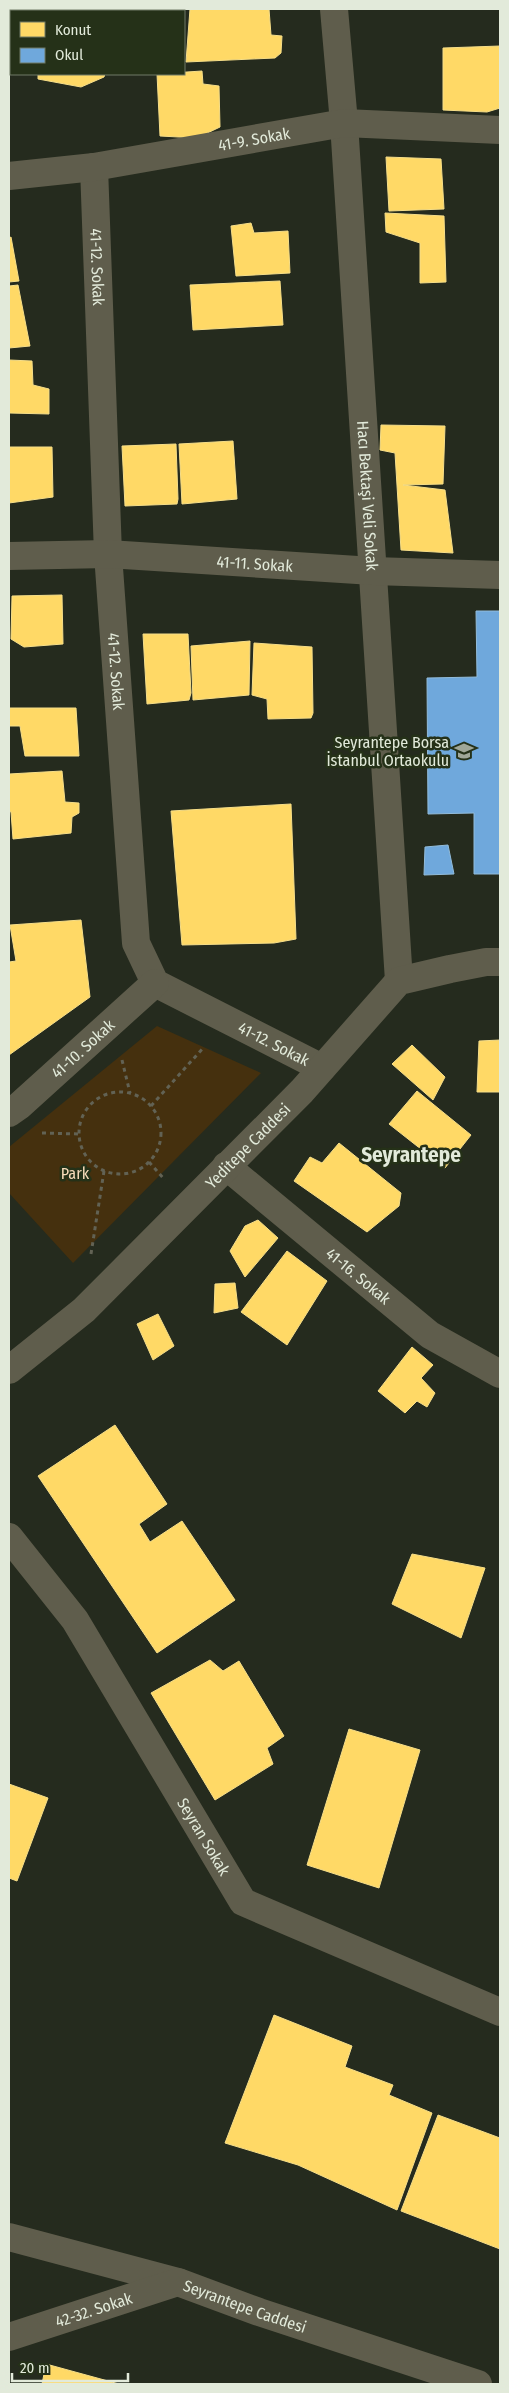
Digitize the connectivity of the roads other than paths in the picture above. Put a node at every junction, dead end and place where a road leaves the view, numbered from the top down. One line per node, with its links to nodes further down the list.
1 (334, 9): 2 (street, Hacı Bektaşi Veli Sokak)
2 (344, 123): 3 (street, 41-9. Sokak); 4 (street, 41-9. Sokak); 8 (street, Hacı Bektaşi Veli Sokak)
3 (500, 130)
4 (94, 167): 5 (street, 41-9. Sokak); 6 (street, 41-12. Sokak)
5 (9, 176)
6 (108, 554): 7 (street, 41-11. Sokak); 8 (street, 41-11. Sokak); 12 (street, 41-12. Sokak)
7 (9, 556)
8 (373, 571): 9 (street, 41-11. Sokak); 11 (street, Hacı Bektaşi Veli Sokak)
9 (500, 575)
10 (500, 962): 11 (street)
11 (399, 981): 13 (street, Yeditepe Caddesi)
12 (155, 983): 13 (street, 41-12. Sokak); 14 (street, 41-10. Sokak)
13 (322, 1068): 15 (street, Yeditepe Caddesi)
14 (9, 1113)
15 (226, 1166): 16 (street, Yeditepe Caddesi); 17 (street, 41-16. Sokak)
16 (9, 1370)
17 (500, 1374)
18 (9, 1537): 19 (street, Seyran Sokak)
19 (500, 2012)
20 (9, 2237): 21 (street, Seyrantepe Caddesi)
21 (178, 2282): 22 (street, 42-32. Sokak); 23 (street, Seyrantepe Caddesi)
22 (9, 2336)
23 (478, 2384)

